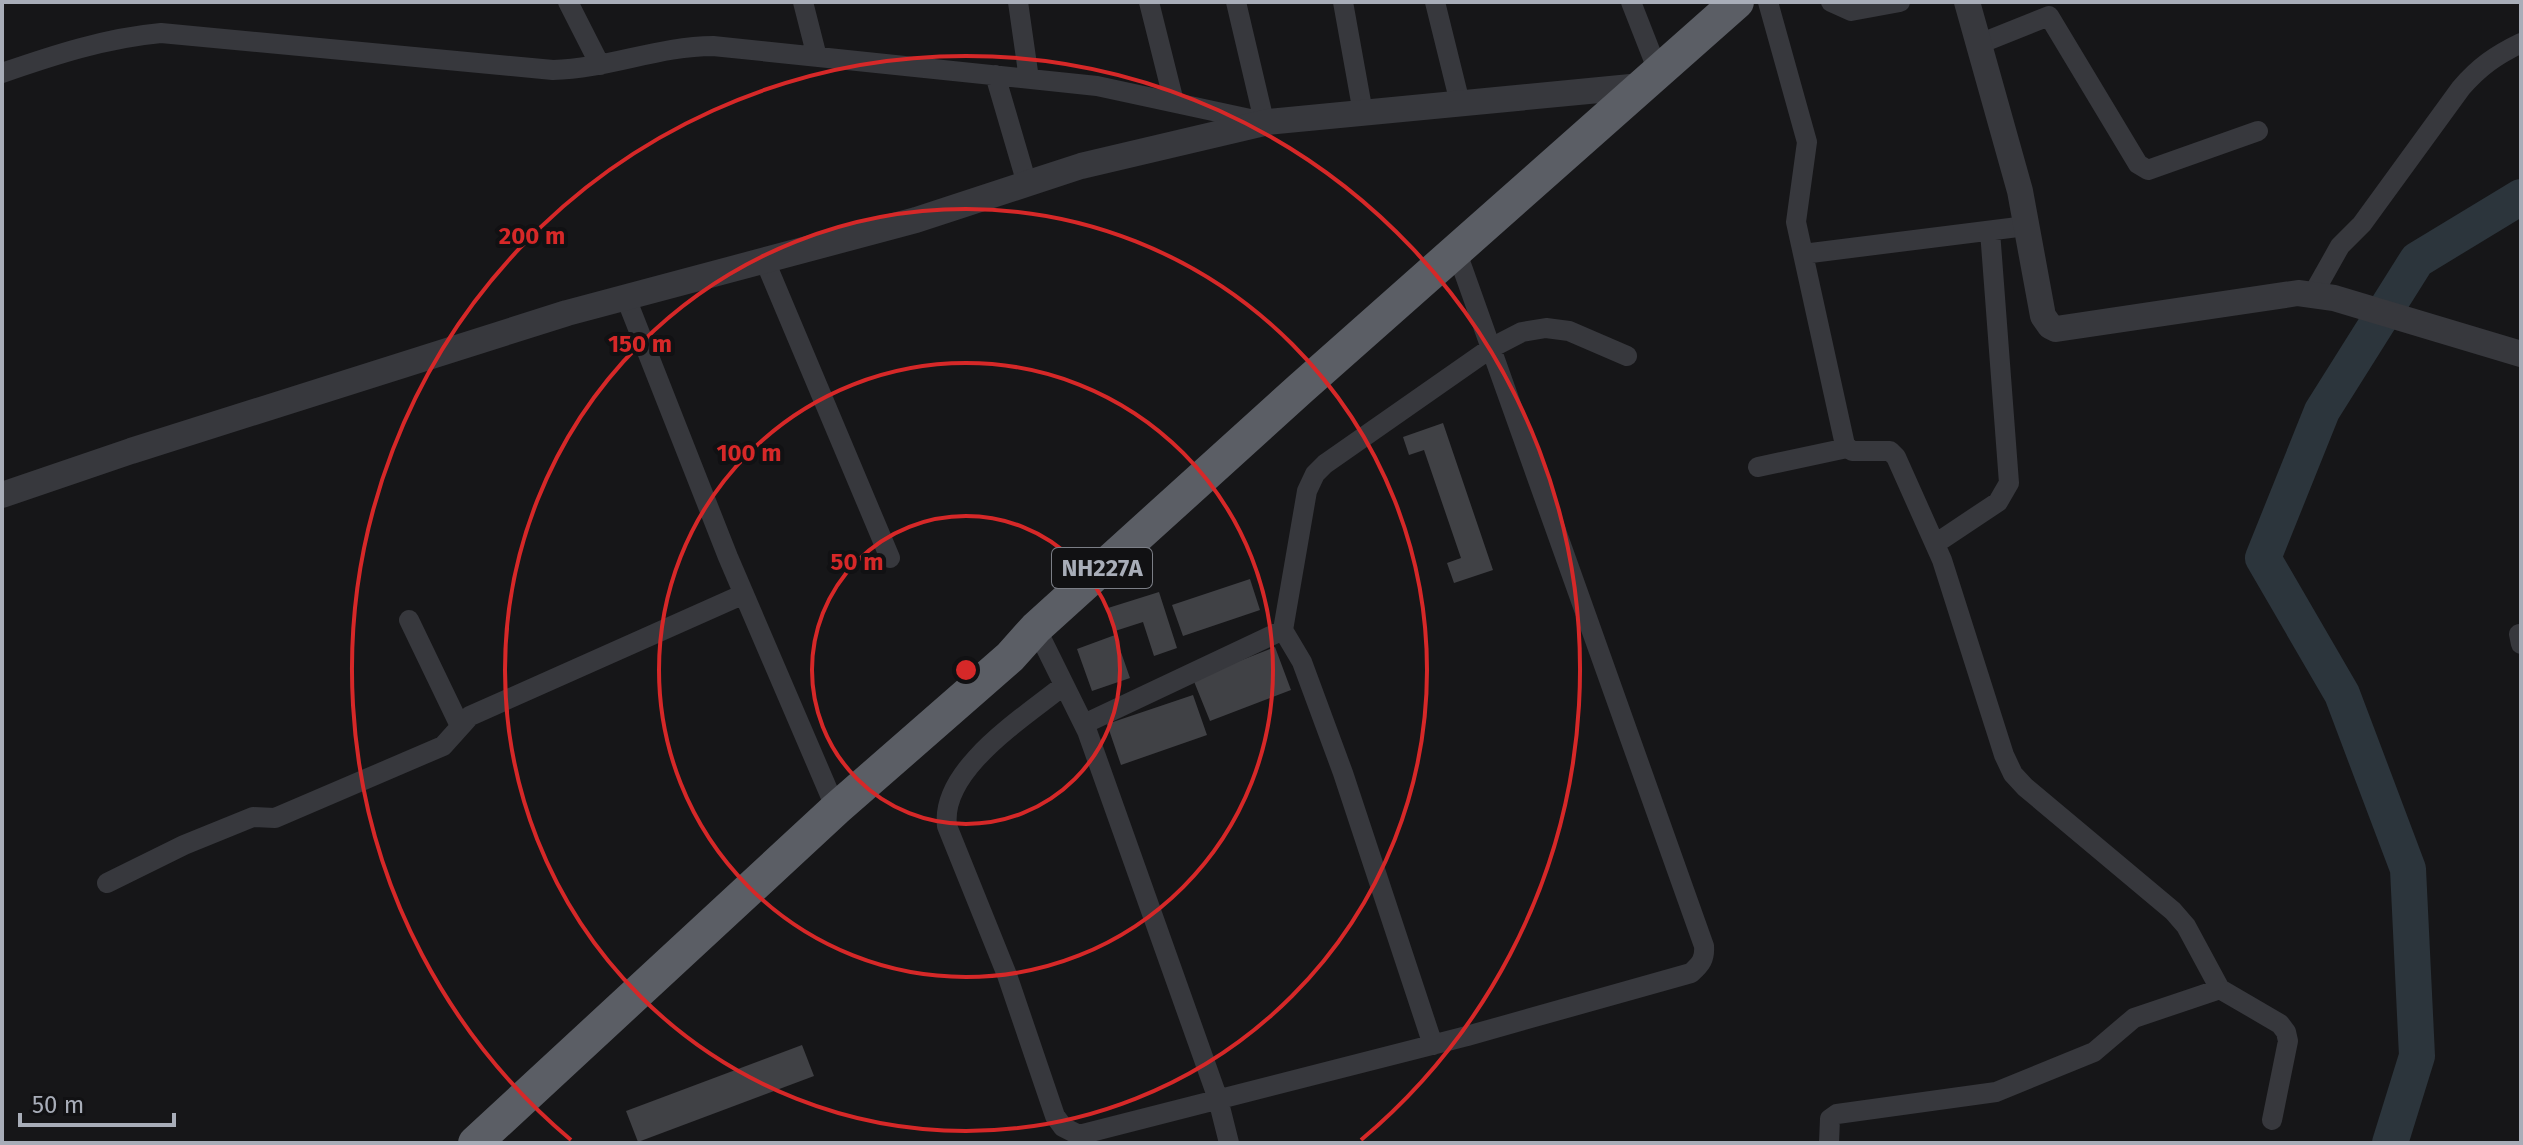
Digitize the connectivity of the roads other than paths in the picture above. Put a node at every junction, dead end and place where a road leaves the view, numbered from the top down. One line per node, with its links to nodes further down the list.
1 (568, 2): 17 (street)
2 (803, 2): 16 (street)
3 (1018, 2): 20 (street)
4 (1149, 2): 22 (street)
5 (1236, 2): 25 (street)
6 (1343, 2): 24 (street)
7 (1435, 2): 23 (street)
8 (1631, 2): 21 (street)
9 (1737, 2): 21 (highway, NH227A)
10 (1768, 2): 31 (street)
11 (1831, 2): 12 (street)
12 (1900, 2)
13 (1967, 2): 15 (street)
14 (2521, 43): 33 (street)
15 (1979, 44): 26 (street); 28 (street)
16 (817, 57): 17 (street); 19 (street)
17 (600, 65): 18 (street)
18 (2, 73)
19 (995, 75): 20 (street); 27 (street)
20 (1029, 79): 22 (street)
21 (1649, 79): 23 (street); 30 (highway, NH227A)
22 (1174, 102): 25 (street)
23 (1460, 103): 24 (street)
24 (1363, 113): 25 (street)
25 (1266, 122): 27 (street)
26 (2258, 131)
27 (1027, 184): 32 (street)
28 (2026, 226): 29 (street); 33 (street)
29 (1990, 231): 31 (street); 41 (street)
30 (1456, 250): 35 (street); 45 (highway, NH227A)
31 (1803, 254): 38 (street)
32 (765, 261): 34 (street); 42 (street)
33 (2323, 296): 36 (street)
34 (626, 298): 40 (street); 43 (street)
35 (1491, 348): 37 (street); 46 (street); 53 (street)
36 (2521, 354)
37 (1627, 356)
38 (1847, 448): 39 (street); 41 (street)
39 (1758, 467)
40 (2, 495)
41 (1935, 544): 52 (street)
42 (890, 558)
43 (744, 594): 49 (street); 50 (street)
44 (409, 620): 49 (street)
45 (1036, 628): 47 (street); 50 (highway, NH227A)
46 (1283, 630): 48 (street); 53 (street)
47 (1064, 685): 48 (street); 54 (street)
48 (1084, 724): 54 (street)
49 (460, 726): 51 (street)
50 (836, 809): 56 (highway, NH227A)
51 (107, 883)
52 (2220, 989): 55 (street); 58 (street)
53 (1433, 1045): 54 (street)
54 (1218, 1099): 57 (street)
55 (2272, 1120)
56 (475, 1143)
57 (1229, 1143)
58 (1829, 1143)

